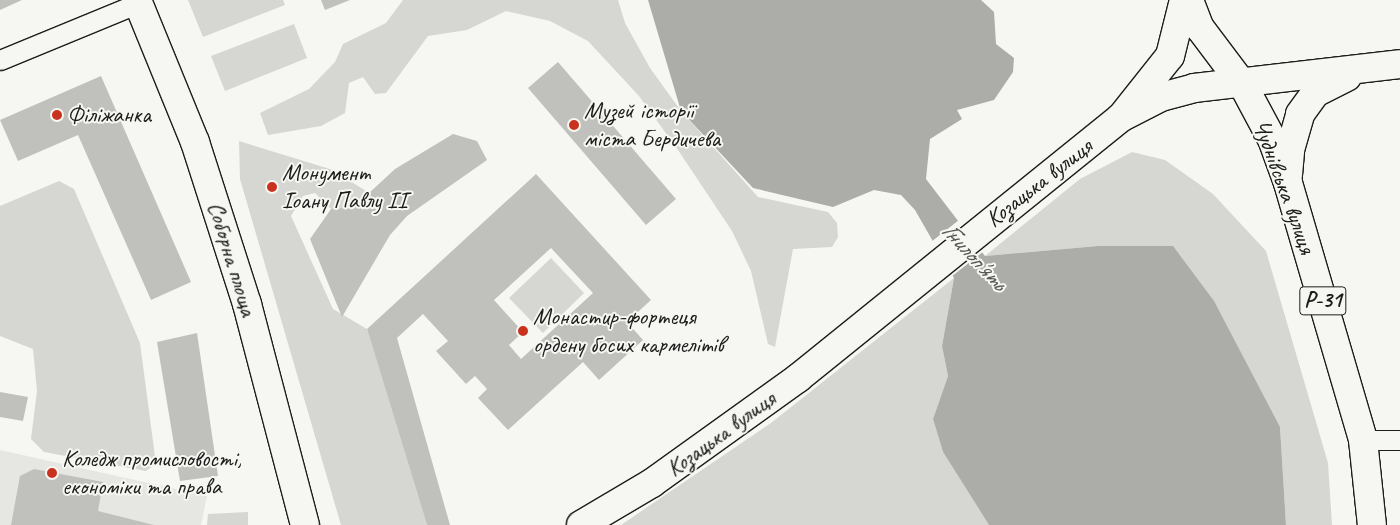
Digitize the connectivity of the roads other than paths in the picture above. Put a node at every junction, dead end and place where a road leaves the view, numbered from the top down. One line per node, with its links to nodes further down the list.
1 (1184, 0): 8 (main road)
2 (1190, 0): 7 (main road, Чуднівська вулиця)
3 (137, 2): 4 (street); 12 (main road, Соборна площа)
4 (0, 60)
5 (1400, 64): 6 (main road, Козацька вулиця)
6 (1369, 68): 7 (main road, Козацька вулиця); 9 (main road)
7 (1243, 85): 8 (main road, Козацька вулиця); 9 (main road, Чуднівська вулиця / Р-31)
8 (1120, 118): 13 (main road, Козацька вулиця)
9 (1288, 183): 10 (main road, Чуднівська вулиця / Р-31)
10 (1363, 440): 11 (street); 14 (main road, Чуднівська вулиця / Р-31)
11 (1400, 440)
12 (305, 525)
13 (582, 525)
14 (1372, 525)

